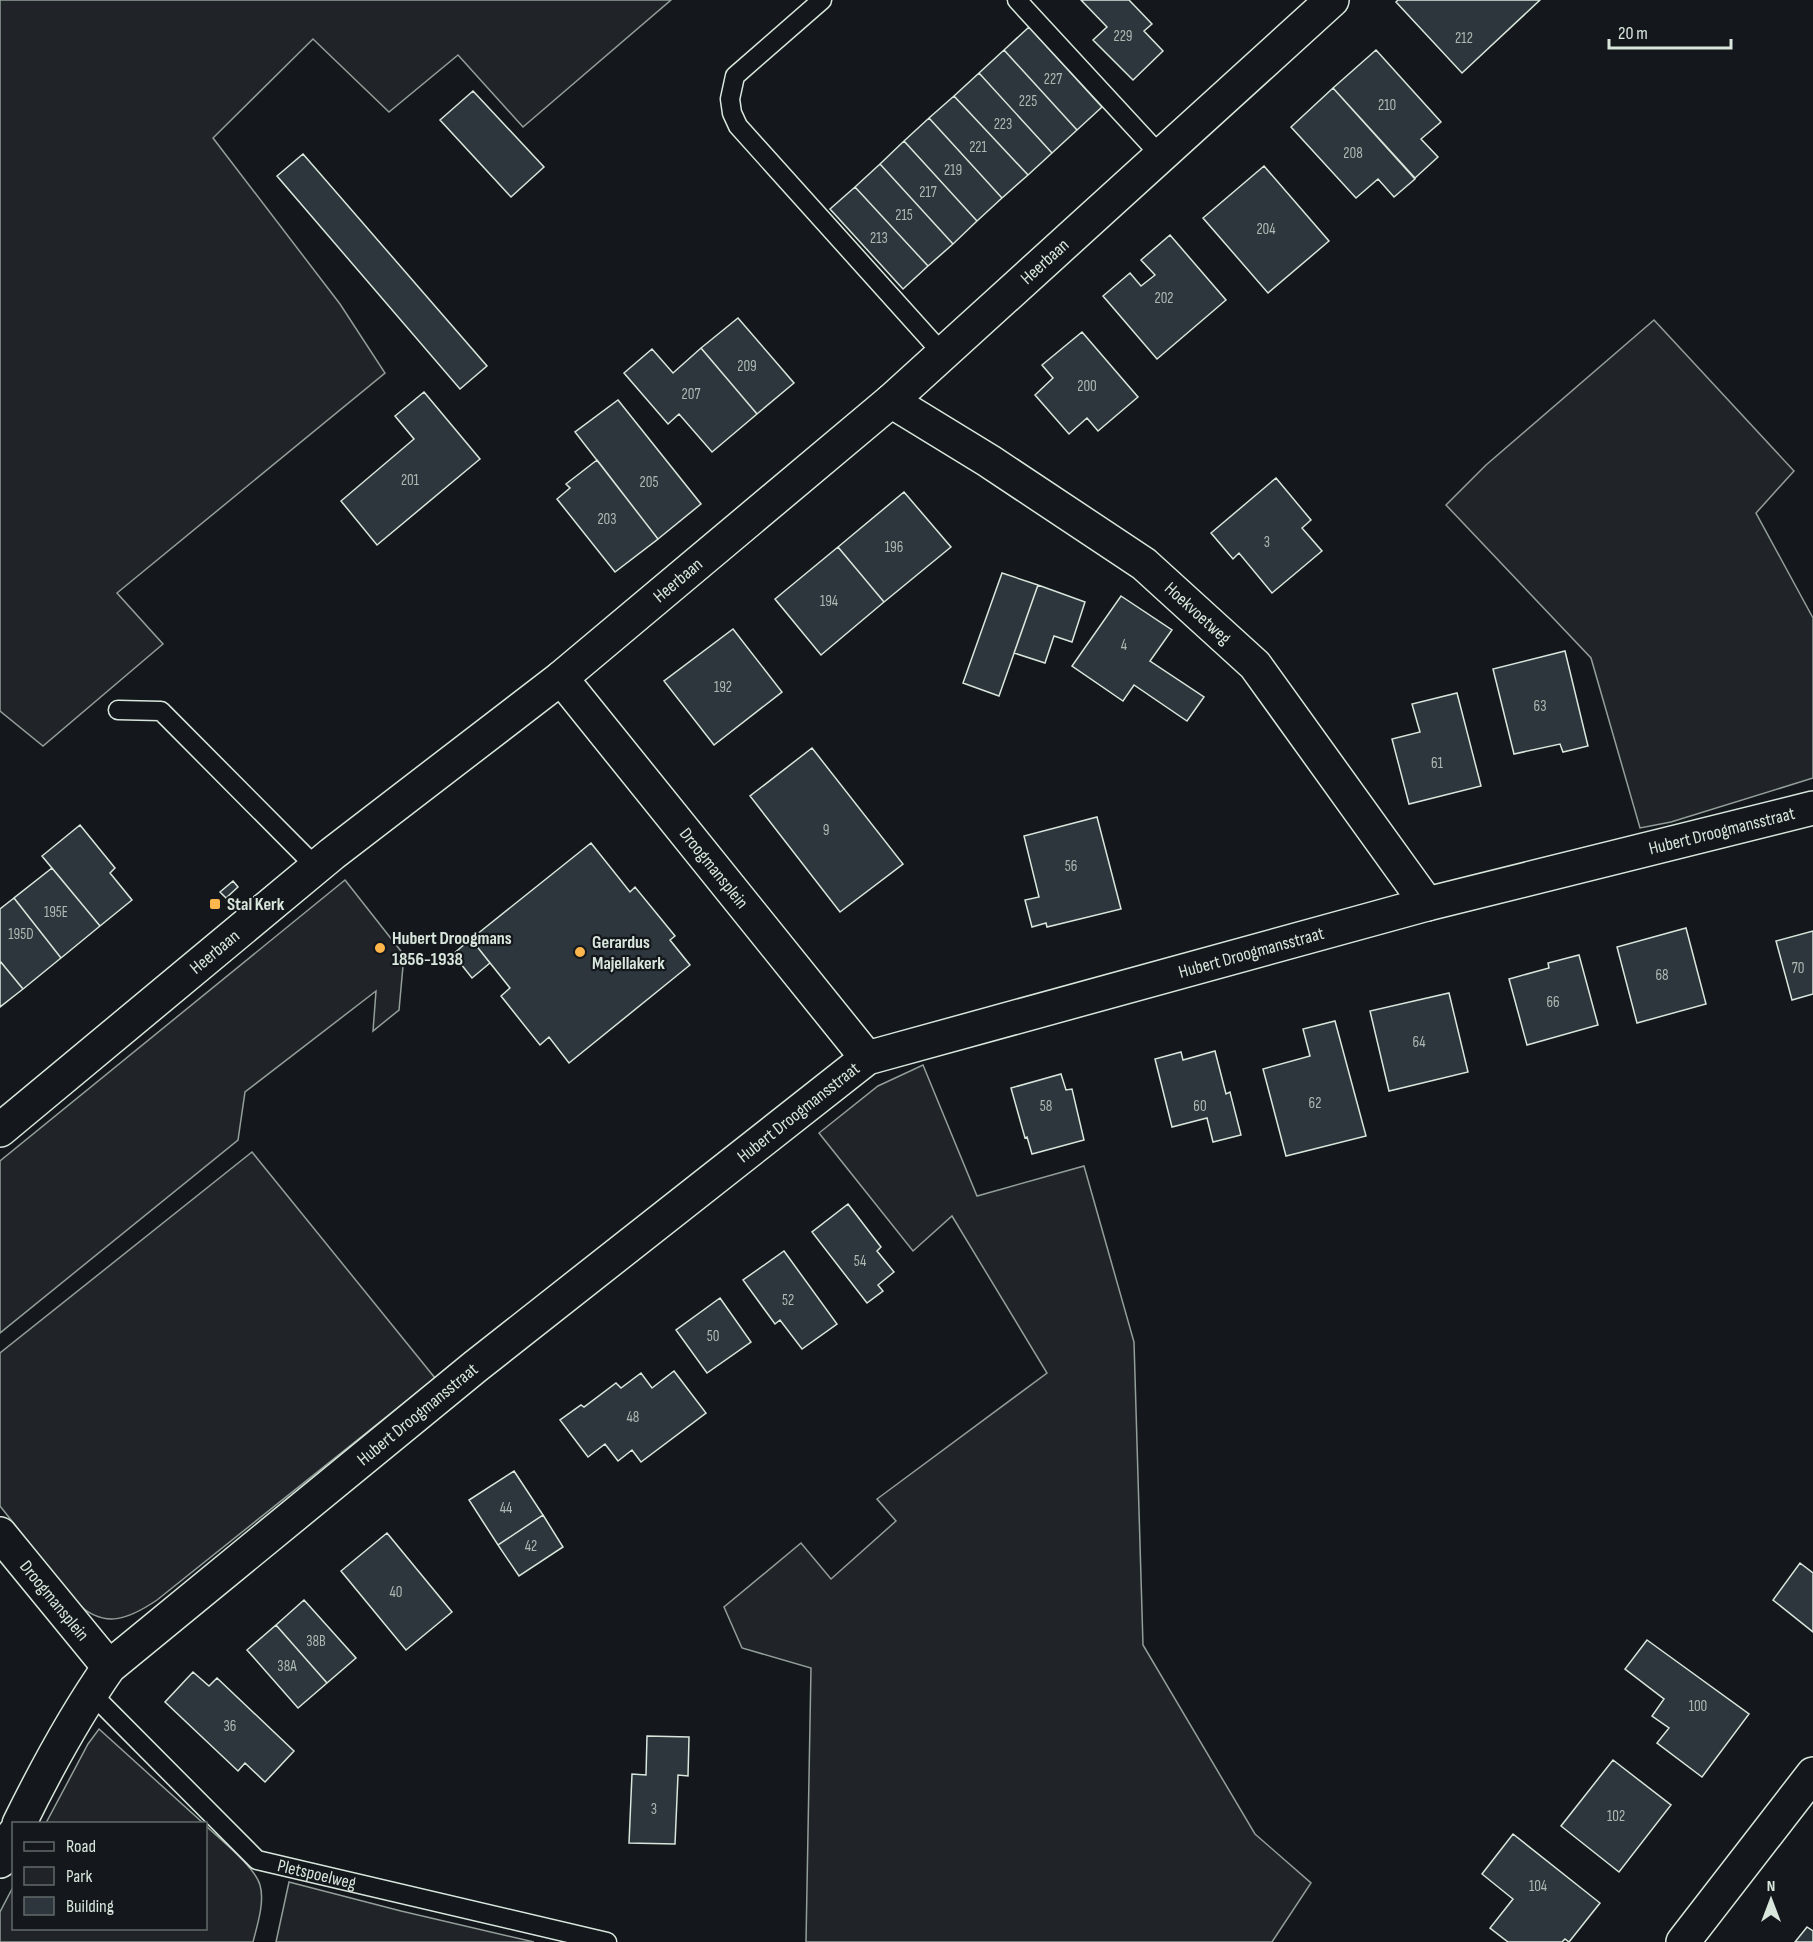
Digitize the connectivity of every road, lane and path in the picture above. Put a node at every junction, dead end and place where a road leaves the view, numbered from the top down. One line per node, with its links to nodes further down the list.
1 (822, 0): 5 (lane)
2 (1017, 0): 4 (lane)
3 (1332, 0): 4 (street, Heerbaan)
4 (1161, 156): 5 (street, Heerbaan)
5 (943, 354): 6 (street, Heerbaan)
6 (891, 401): 7 (street, Heerbaan); 11 (street, Hoekvoetweg)
7 (561, 678): 10 (street, Heerbaan); 12 (street, Droogmansplein)
8 (118, 710): 10 (lane)
9 (1813, 808): 11 (street, Hubert Droogmansstraat)
10 (316, 867): 13 (street, Heerbaan)
11 (1427, 904): 12 (street, Hubert Droogmansstraat)
12 (867, 1058): 15 (street, Hubert Droogmansstraat)
13 (0, 1130)
14 (0, 1534): 15 (street, Droogmansplein)
15 (100, 1680): 17 (street, Hubert Droogmansstraat); 20 (lane, Pletspoelweg)
16 (1813, 1774): 21 (street)
17 (20, 1822)
18 (12, 1838): 19 (street)
19 (0, 1860)
20 (607, 1942)
21 (1683, 1942)

